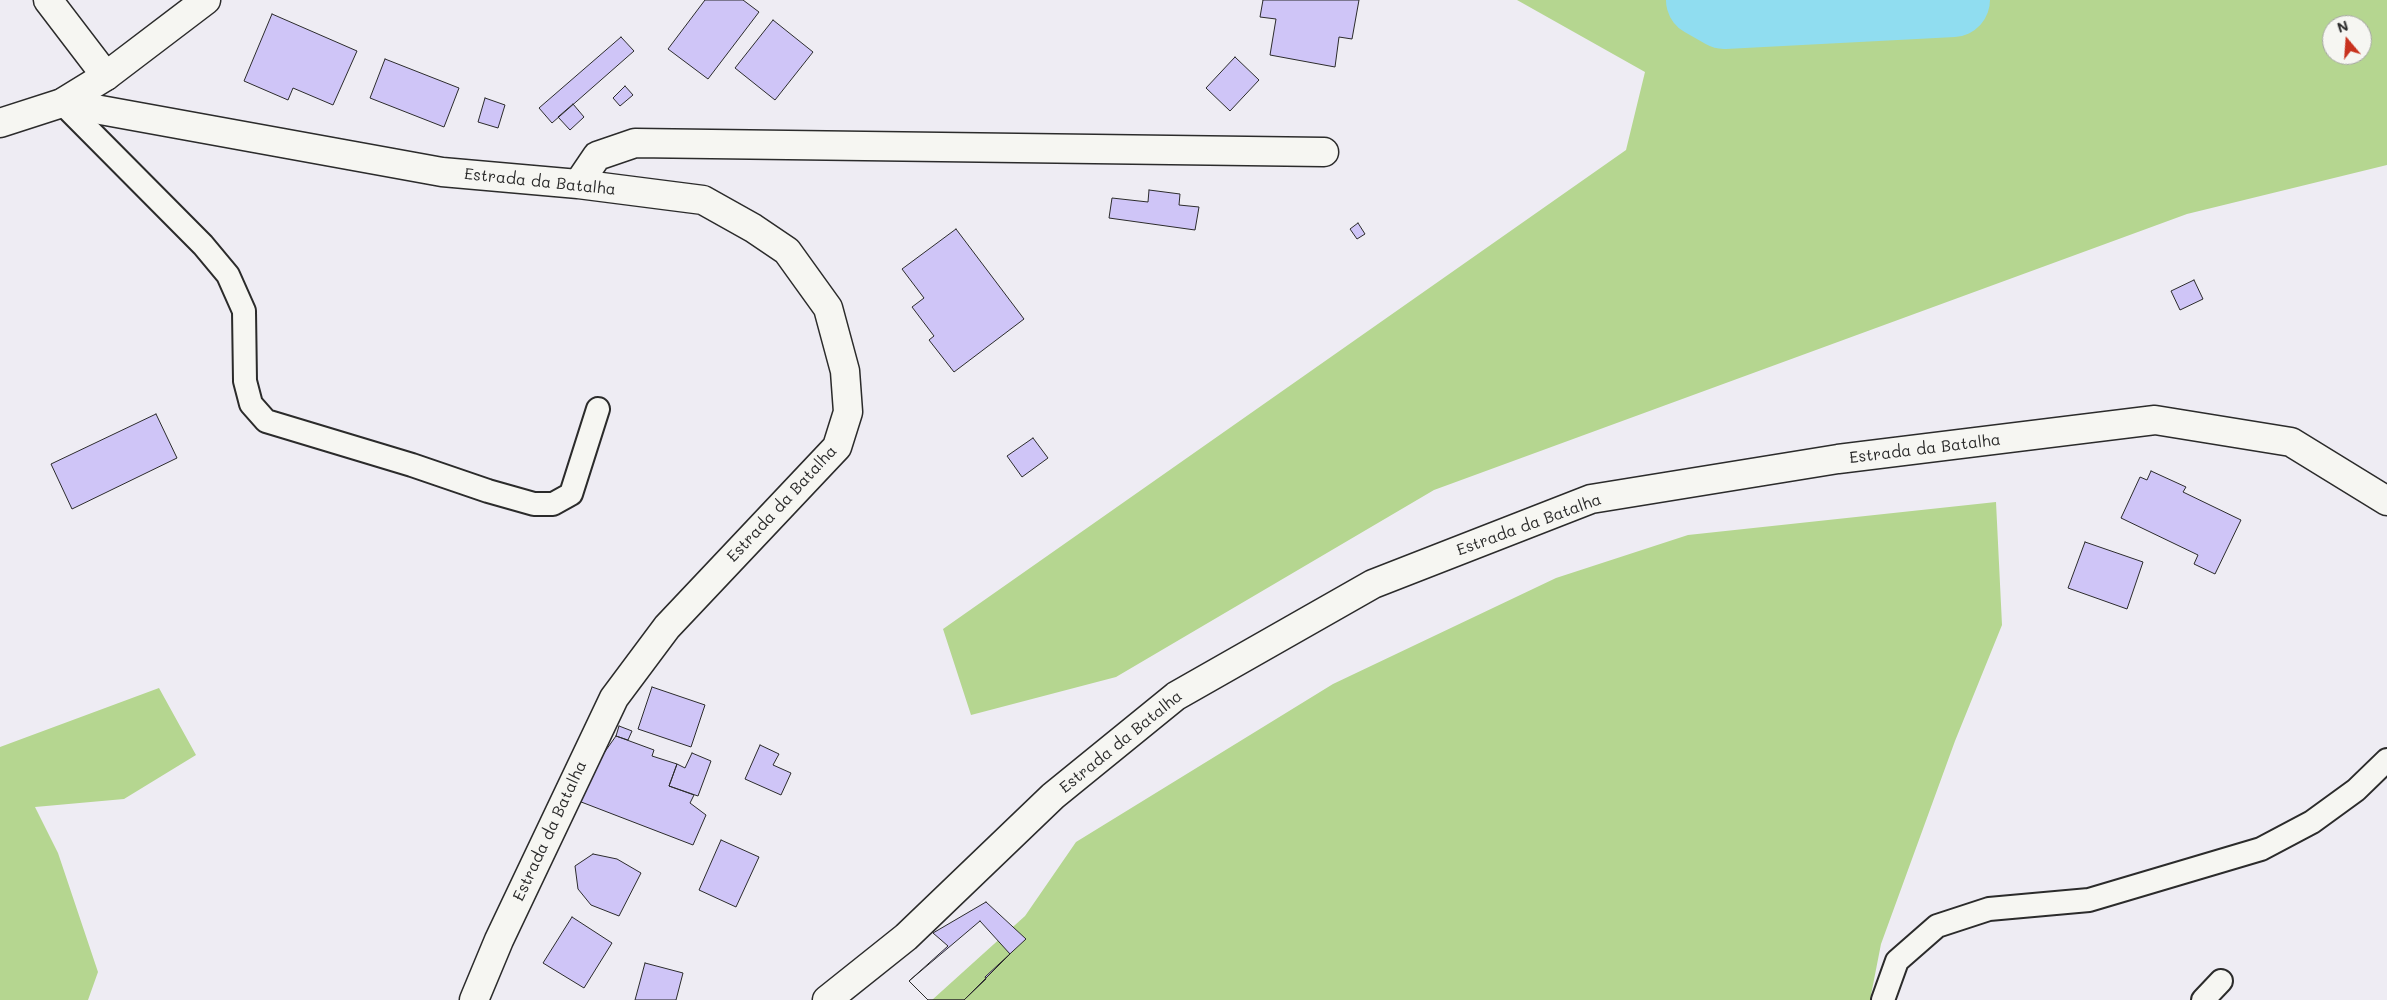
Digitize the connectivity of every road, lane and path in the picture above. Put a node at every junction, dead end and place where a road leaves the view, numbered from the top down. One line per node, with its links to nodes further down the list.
1 (48, 0): 3 (street)
2 (206, 0): 3 (street, Estrada da Batalha)
3 (106, 76): 4 (street, Estrada da Batalha)
4 (62, 103): 5 (street, Estrada da Batalha); 7 (street, Estrada da Batalha); 8 (lane)
5 (0, 123)
6 (1324, 152): 7 (street)
7 (578, 184): 12 (street, Estrada da Batalha)
8 (598, 409)
9 (2387, 501): 13 (street, Estrada da Batalha)
10 (2387, 760): 14 (lane)
11 (2222, 981): 15 (lane)
12 (474, 1000)
13 (827, 1000)
14 (1883, 1000)
15 (2203, 1000)

